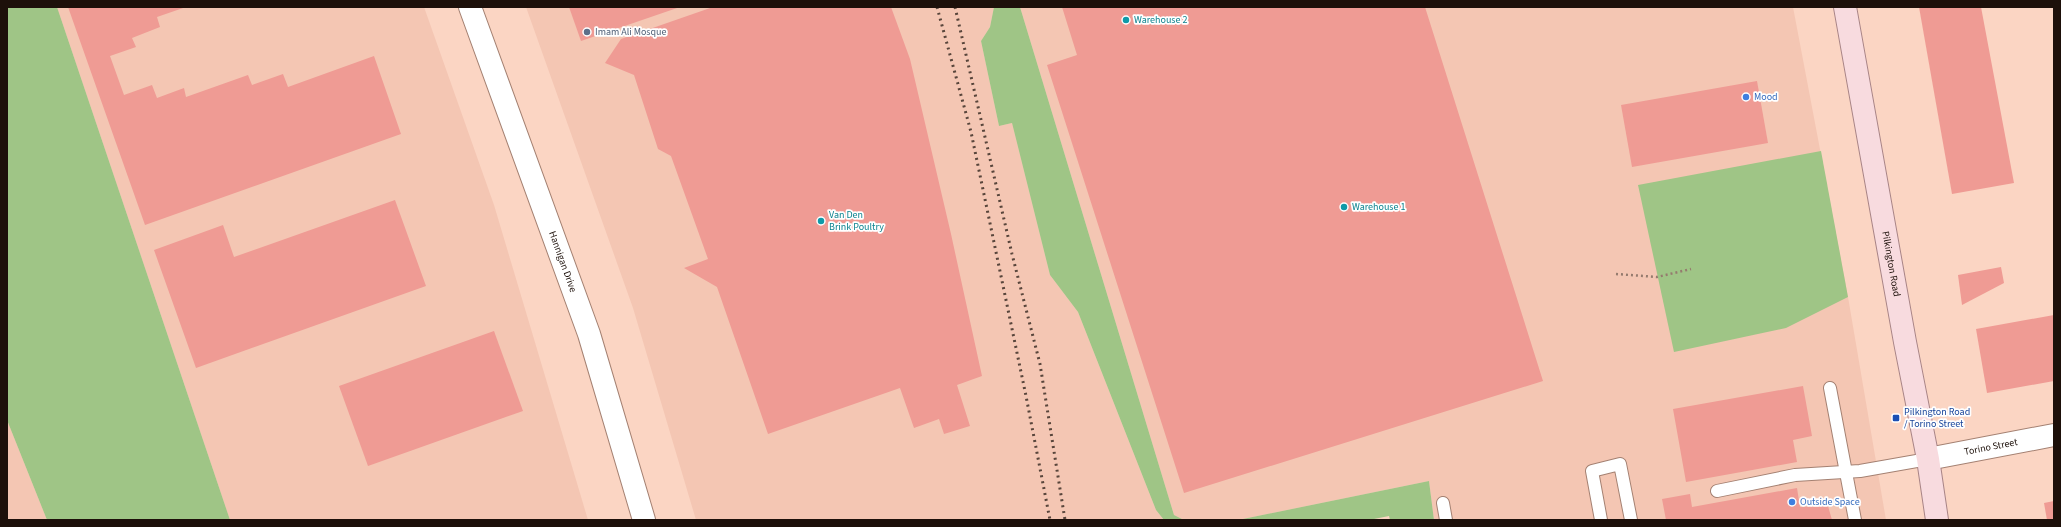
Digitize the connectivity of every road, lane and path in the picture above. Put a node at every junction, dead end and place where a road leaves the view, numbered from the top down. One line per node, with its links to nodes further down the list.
1 (470, 7): 11 (street, Hannigan Drive)
2 (1845, 7): 7 (main road, Pilkington Road)
3 (1691, 269): 4 (path)
4 (1616, 274)
5 (1830, 388): 8 (lane)
6 (2054, 435): 7 (street, Torino Street)
7 (1928, 459): 8 (lane); 16 (main road, Pilkington Road)
8 (1846, 472): 9 (lane); 15 (lane)
9 (1717, 491)
10 (1443, 503): 12 (lane)
11 (644, 520)
12 (1446, 520)
13 (1601, 520): 14 (lane)
14 (1631, 520)
15 (1854, 520)
16 (1936, 520)

